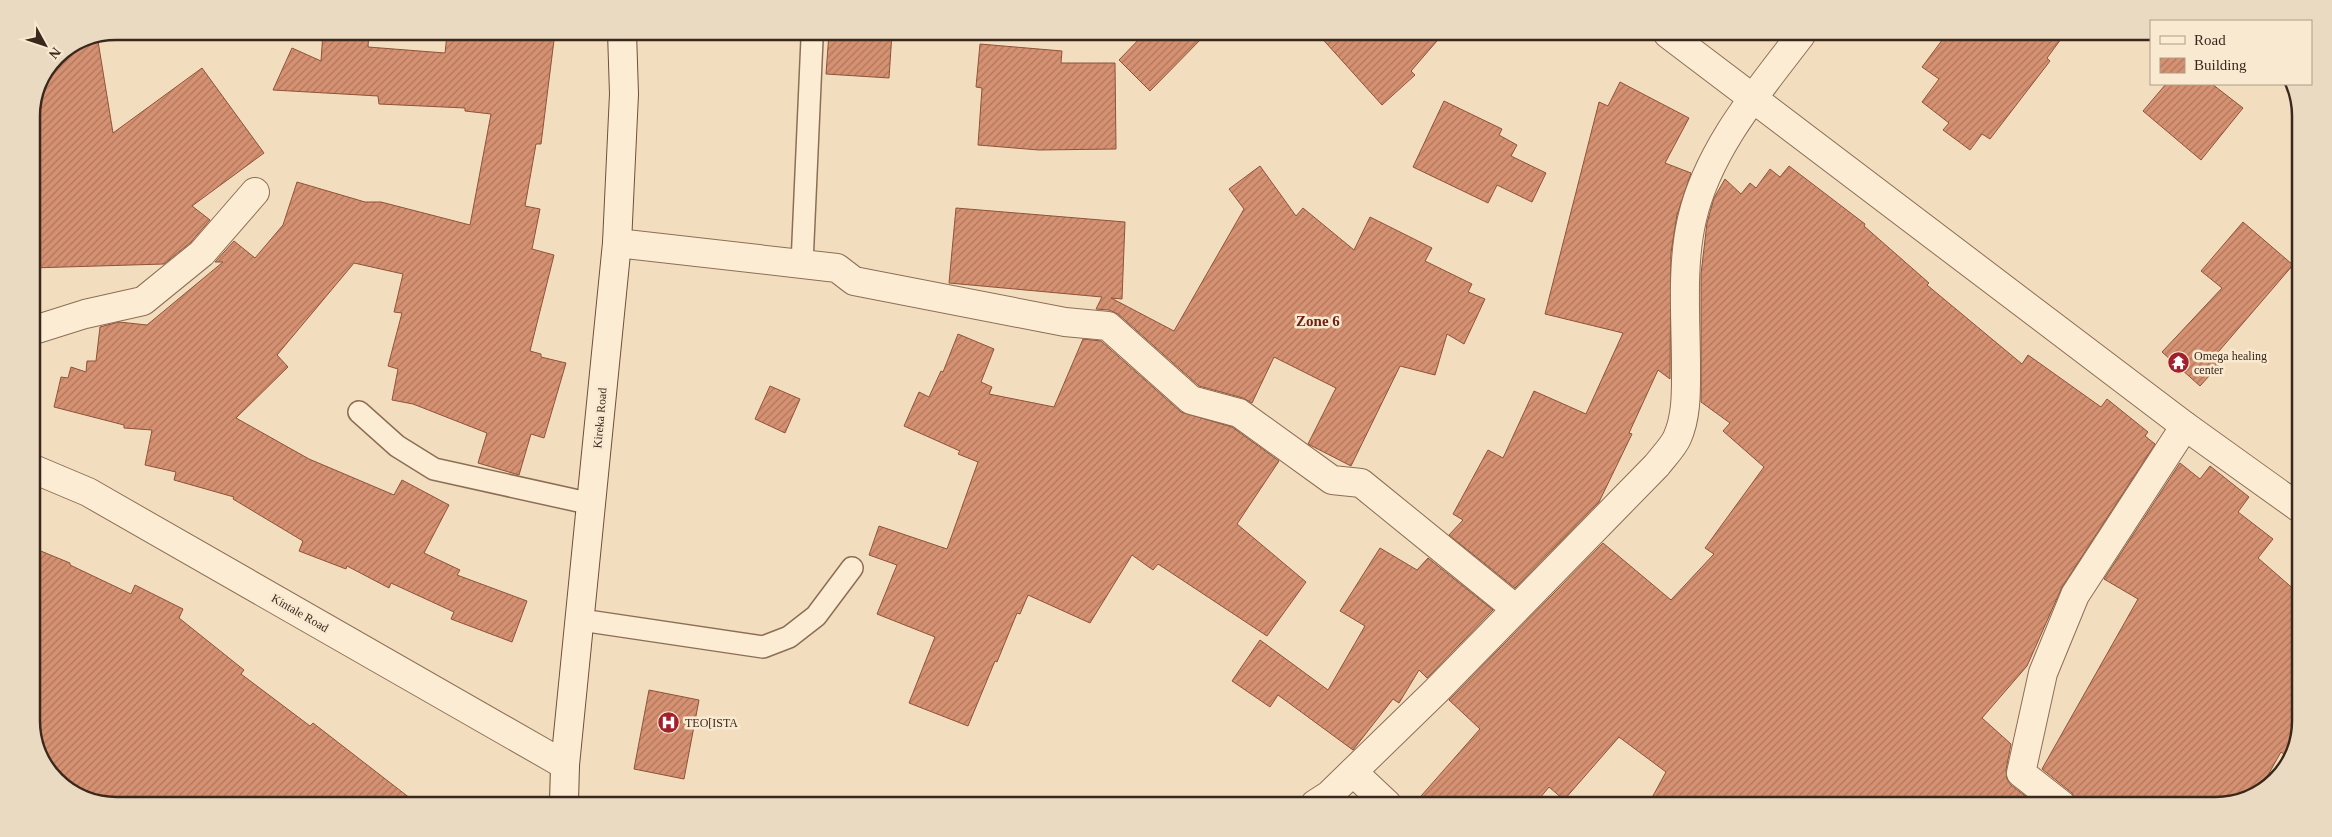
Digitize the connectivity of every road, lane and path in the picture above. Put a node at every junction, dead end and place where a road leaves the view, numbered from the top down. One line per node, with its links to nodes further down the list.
1 (622, 40): 7 (street, Kireka Road)
2 (812, 40): 8 (lane)
3 (1676, 40): 5 (street)
4 (1797, 40): 5 (street)
5 (1752, 98): 11 (street); 16 (street)
6 (255, 192): 9 (street)
7 (617, 243): 8 (street); 14 (street, Kireka Road)
8 (802, 264): 16 (street)
9 (40, 328)
10 (359, 412): 14 (lane)
11 (2185, 426): 13 (street); 23 (street)
12 (40, 471): 18 (street, Kintale Road)
13 (2292, 503)
14 (592, 504): 17 (street, Kireka Road)
15 (852, 568): 17 (lane)
16 (1516, 609): 19 (street)
17 (581, 620): 18 (street, Kireka Road)
18 (565, 765): 20 (street, Kireka Road)
19 (1353, 772): 21 (street); 22 (street)
20 (564, 797)
21 (1326, 797)
22 (1380, 797)
23 (2052, 797)

